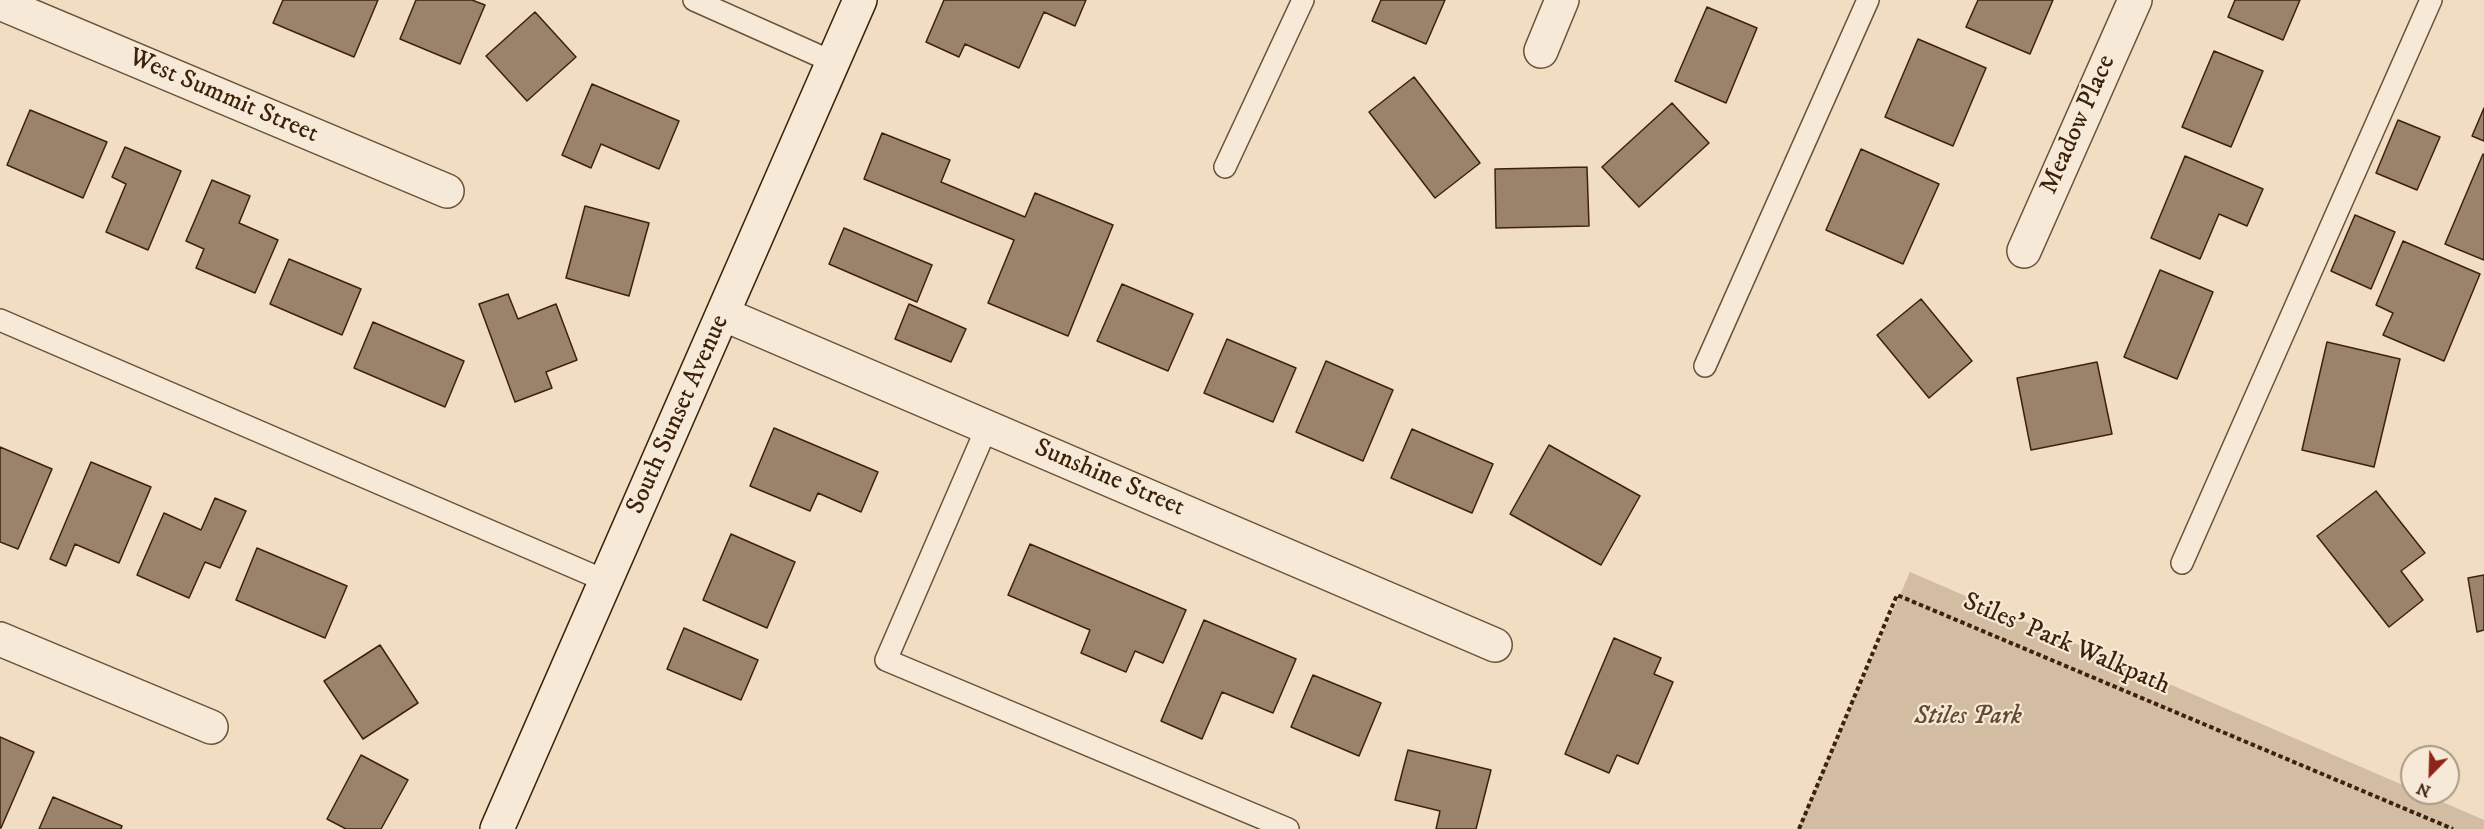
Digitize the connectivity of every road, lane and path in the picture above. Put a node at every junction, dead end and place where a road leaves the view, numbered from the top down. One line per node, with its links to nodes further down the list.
1 (694, 0): 10 (lane)
2 (860, 0): 10 (street, South Sunset Avenue)
3 (1303, 0): 11 (lane)
4 (1563, 0): 9 (street)
5 (1868, 0): 16 (lane)
6 (2135, 0): 13 (street, Meadow Place)
7 (2431, 0): 18 (lane)
8 (0, 3): 12 (street, West Summit Street)
9 (1541, 51)
10 (833, 62): 14 (street, South Sunset Avenue)
11 (1225, 167)
12 (447, 191)
13 (2024, 250)
14 (723, 314): 17 (street, Sunshine Street); 19 (street, South Sunset Avenue)
15 (0, 320): 19 (lane)
16 (1705, 366)
17 (987, 427): 21 (street, Sunshine Street); 24 (lane)
18 (2182, 563)
19 (606, 581): 23 (street, South Sunset Avenue)
20 (0, 639): 22 (street)
21 (1495, 645)
22 (211, 727)
23 (497, 829)
24 (1288, 829)
25 (1799, 829): 26 (path, Stiles' Park Walkpath)
26 (2453, 829)

